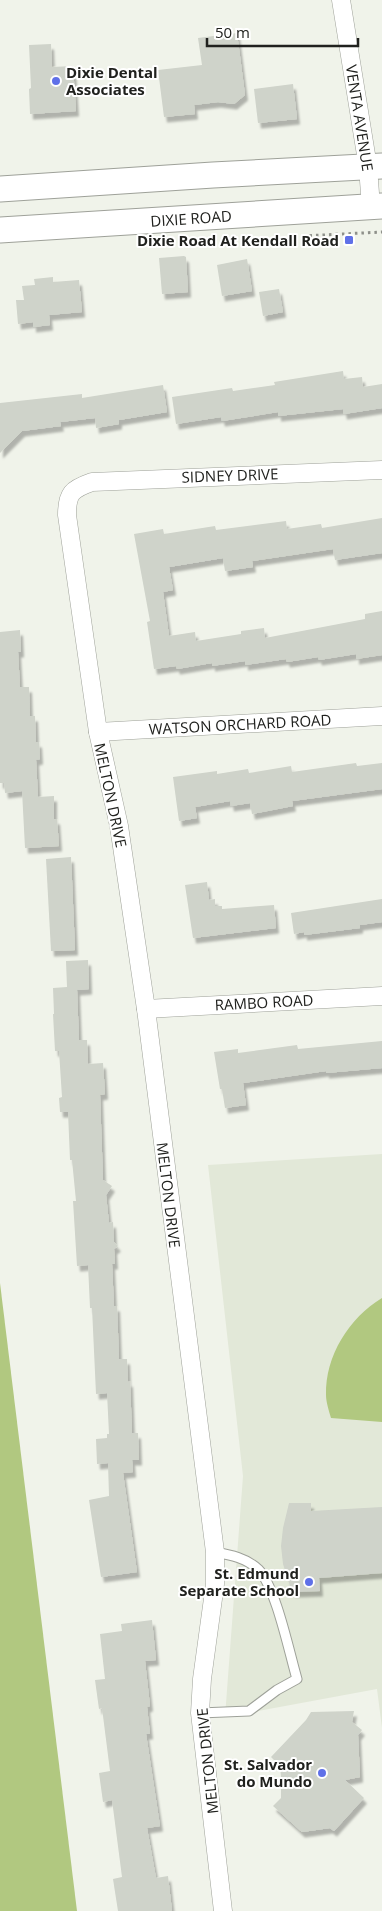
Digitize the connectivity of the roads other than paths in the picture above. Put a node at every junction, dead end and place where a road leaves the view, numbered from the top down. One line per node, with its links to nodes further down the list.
1 (341, 0): 2 (street, VENTA AVENUE)
2 (375, 166): 3 (main road); 4 (street, VENTA AVENUE)
3 (0, 189)
4 (376, 206): 5 (main road, DIXIE ROAD)
5 (0, 230)
6 (382, 470): 7 (street, SIDNEY DRIVE)
7 (78, 486): 9 (street, MELTON DRIVE)
8 (382, 716): 9 (street, WATSON ORCHARD ROAD)
9 (98, 732): 11 (street, MELTON DRIVE)
10 (382, 996): 11 (street, RAMBO ROAD)
11 (146, 1009): 12 (street, MELTON DRIVE)
12 (215, 1552): 13 (street, MELTON DRIVE); 13 (lane)
13 (200, 1713): 14 (street, MELTON DRIVE)
14 (223, 1911)

